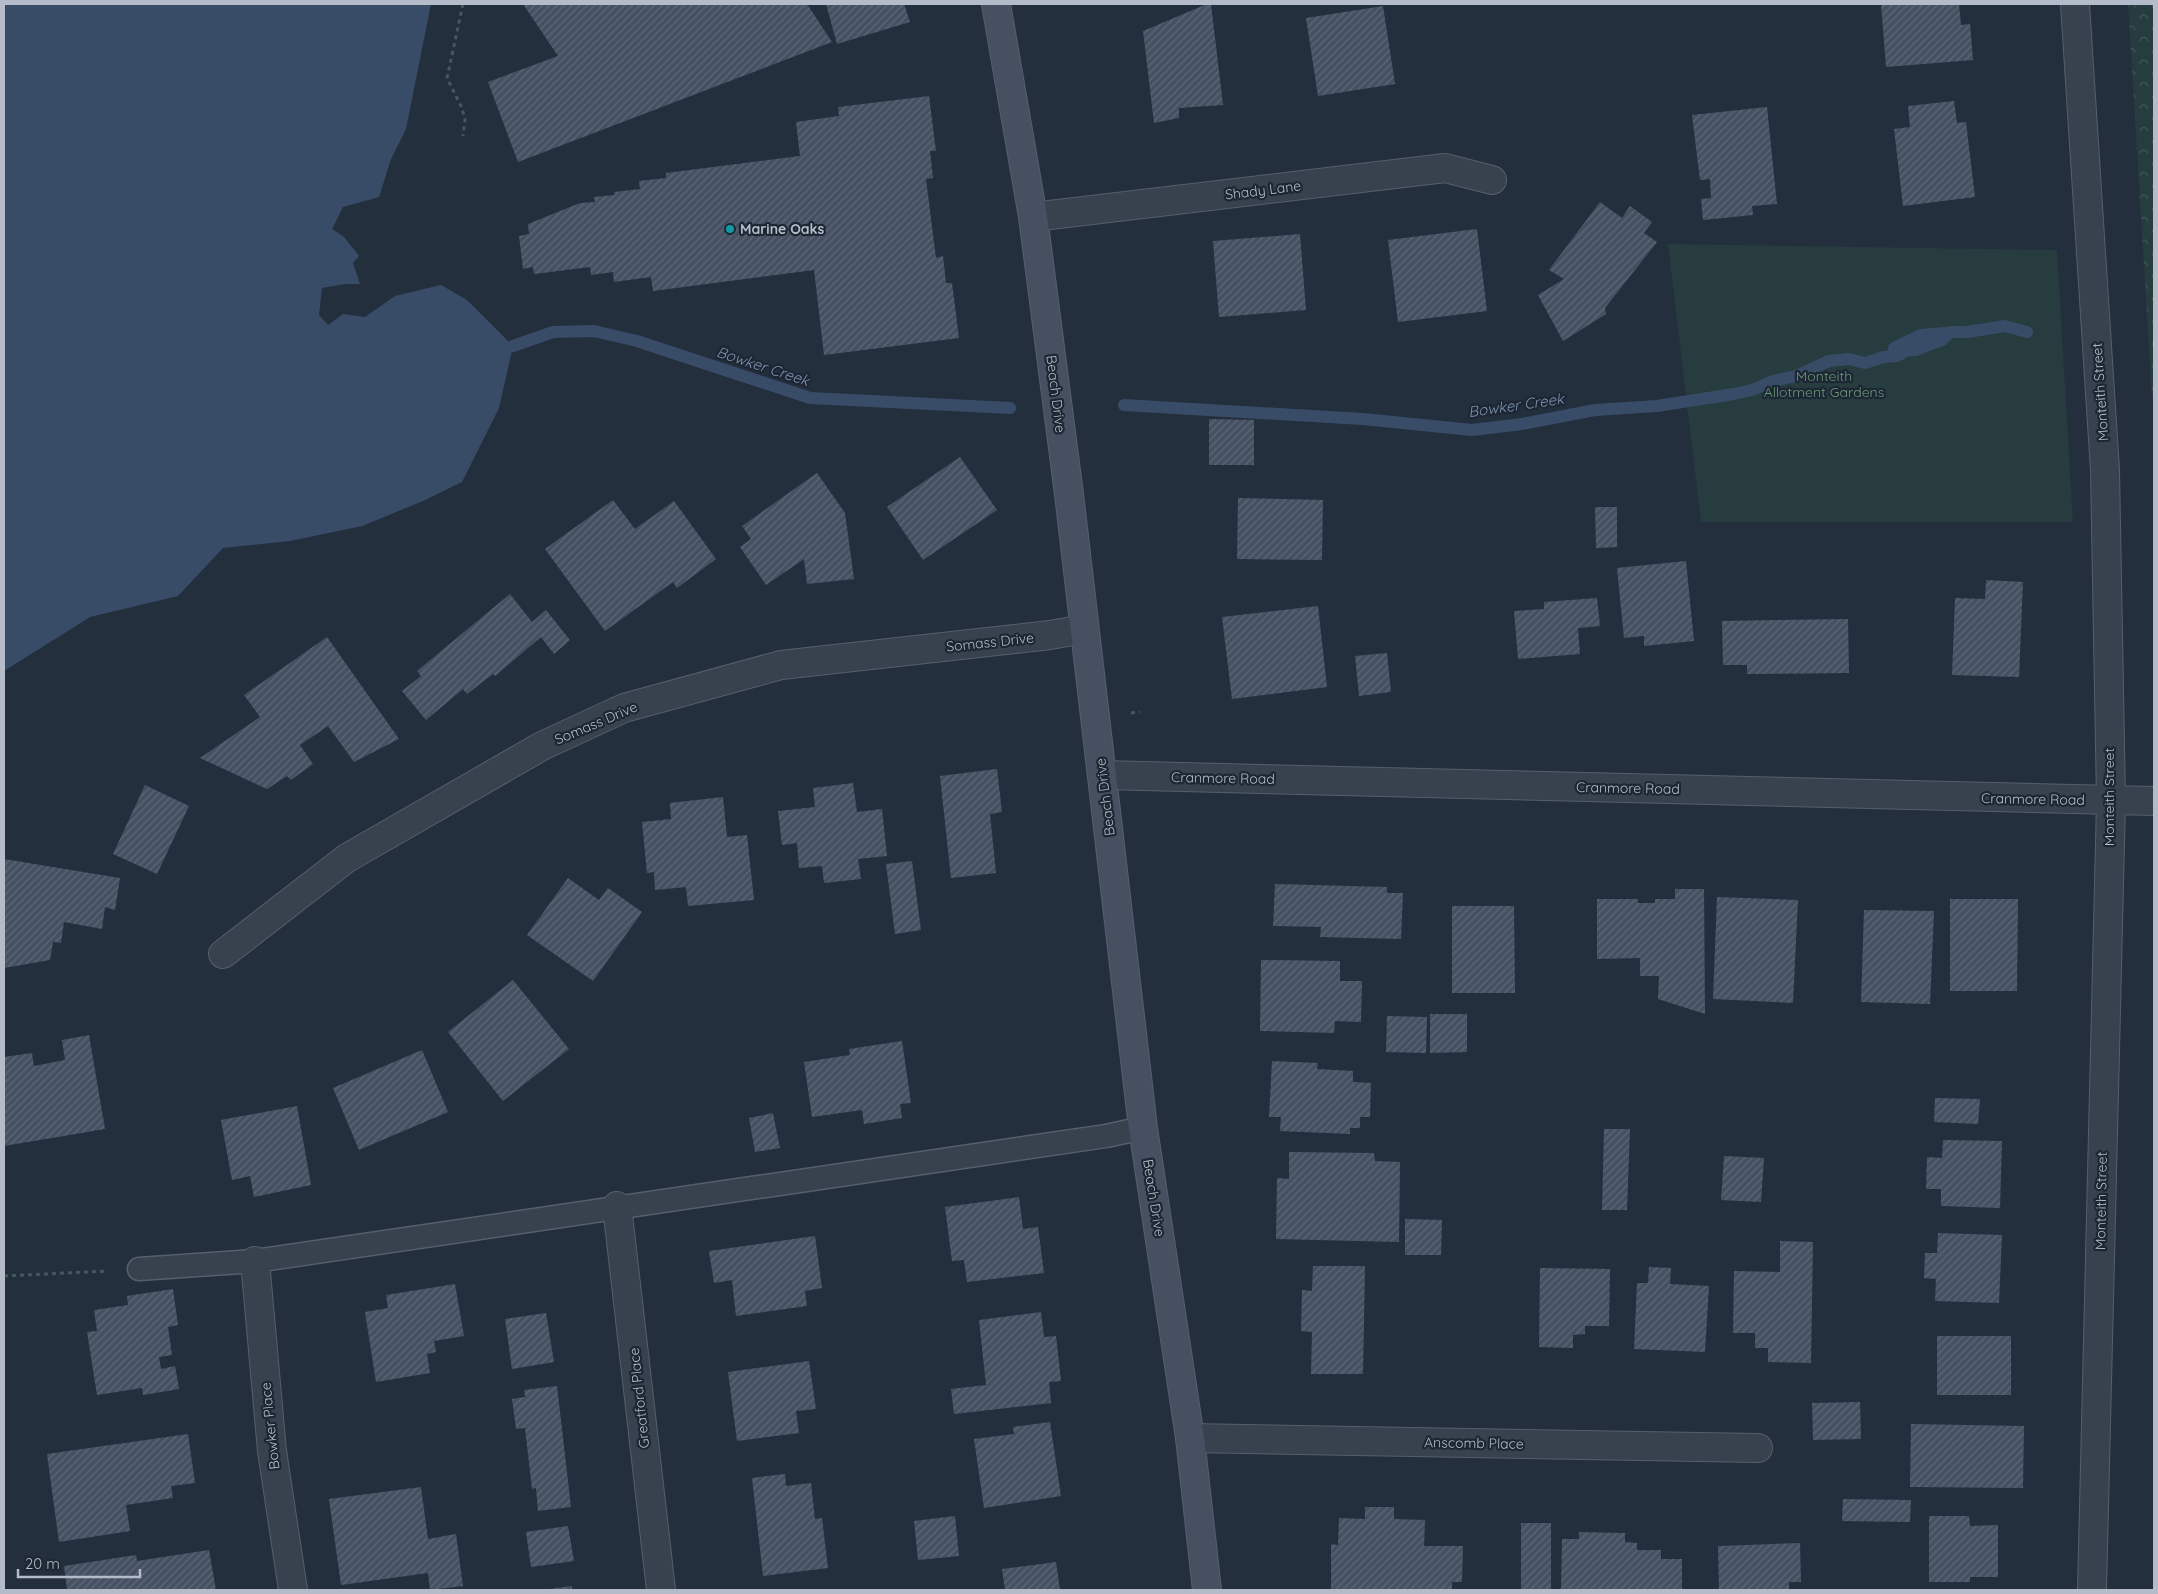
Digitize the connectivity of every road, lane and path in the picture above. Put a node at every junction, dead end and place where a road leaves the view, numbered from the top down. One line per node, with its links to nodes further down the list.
1 (463, 4): 4 (path)
2 (996, 4): 6 (main road, Beach Drive)
3 (2074, 4): 9 (street, Monteith Street)
4 (463, 136)
5 (1492, 180): 6 (street, Shady Lane)
6 (1033, 216): 7 (main road, Beach Drive)
7 (1084, 629): 8 (main road, Beach Drive); 11 (street, Somass Drive)
8 (1102, 775): 9 (street, Cranmore Road); 12 (main road, Beach Drive)
9 (2110, 801): 10 (street, Cranmore Road); 22 (street, Monteith Street)
10 (2154, 801)
11 (224, 954)
12 (1144, 1128): 13 (lane); 17 (main road, Beach Drive)
13 (617, 1206): 14 (lane); 20 (street, Greatford Place)
14 (254, 1261): 15 (lane); 19 (street, Bowker Place)
15 (139, 1269): 16 (path)
16 (4, 1276)
17 (1190, 1438): 18 (street, Anscomb Place); 21 (main road, Beach Drive)
18 (1758, 1448)
19 (293, 1590)
20 (662, 1590)
21 (1207, 1590)
22 (2092, 1590)

